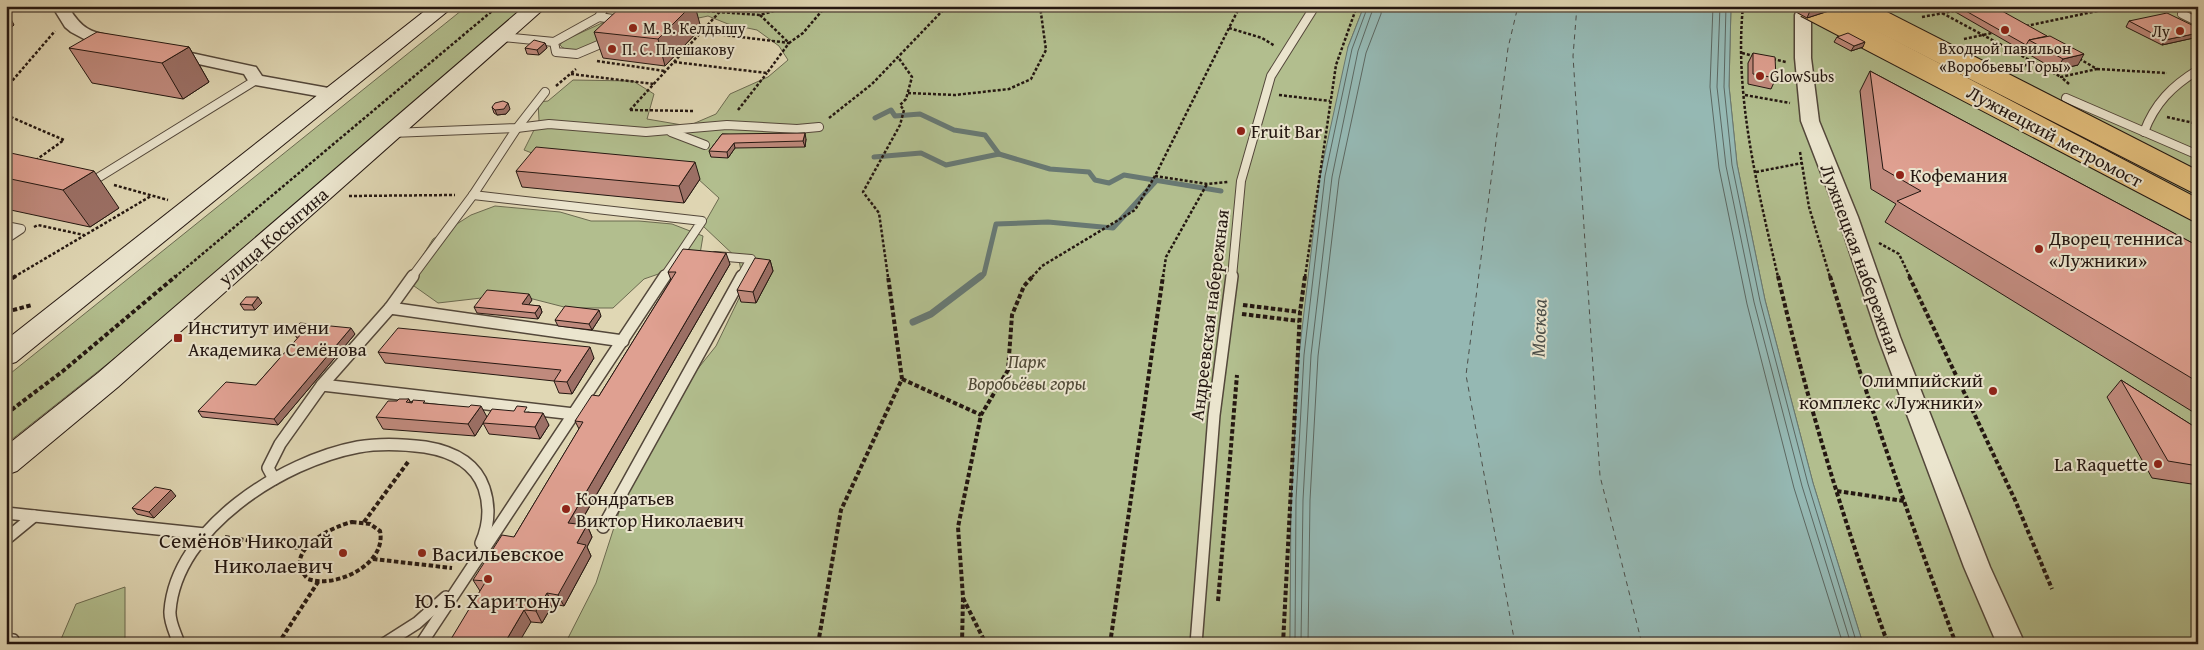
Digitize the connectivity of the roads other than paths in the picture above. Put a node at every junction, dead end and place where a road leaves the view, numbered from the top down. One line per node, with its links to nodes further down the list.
1 (444, 6): 18 (main road)
2 (537, 6): 11 (main road, улица Косыгина)
3 (605, 6): 9 (lane)
4 (1315, 6): 52 (lane, Андреевская набережная)
5 (1806, 6): 30 (main road, Лужнецкий метромост, bridge); 53 (street, Лужнецкая набережная)
6 (1850, 6): 28 (main road, Лужнецкий метромост, bridge)
7 (62, 12): 13 (street)
8 (2182, 14): 10 (lane)
9 (599, 17): 12 (lane); 12 (lane)
10 (2198, 22)
11 (502, 37): 12 (lane); 24 (main road, улица Косыгина)
12 (554, 42)
13 (134, 46)
14 (153, 50): 16 (street)
15 (2198, 70): 23 (lane)
16 (256, 80): 18 (street); 27 (lane)
17 (545, 92): 21 (lane)
18 (334, 94): 36 (main road)
19 (2066, 98): 23 (lane)
20 (819, 126): 22 (lane)
21 (516, 128): 22 (lane); 24 (lane); 29 (lane)
22 (668, 131): 25 (lane)
23 (2144, 132): 26 (lane)
24 (391, 133): 39 (main road, улица Косыгина)
25 (705, 145)
26 (2198, 156)
27 (78, 175)
28 (2198, 183)
29 (474, 195): 33 (lane); 34 (lane)
30 (2198, 211)
31 (6, 226): 32 (lane)
32 (6, 239)
33 (680, 254): 35 (lane); 43 (lane)
34 (390, 308): 35 (lane); 37 (lane)
35 (623, 341): 38 (lane)
36 (6, 355)
37 (322, 385): 38 (lane); 40 (lane)
38 (574, 414): 46 (lane)
39 (6, 464)
40 (274, 479): 44 (lane); 46 (lane)
41 (6, 513): 42 (lane)
42 (34, 516): 44 (lane); 45 (lane)
43 (604, 527)
44 (205, 534): 49 (lane)
45 (6, 539)
46 (469, 570): 50 (lane); 51 (lane)
47 (6, 639): 48 (lane)
48 (14, 644)
49 (179, 644)
50 (384, 644)
51 (421, 644)
52 (1196, 644)
53 (2010, 644)

